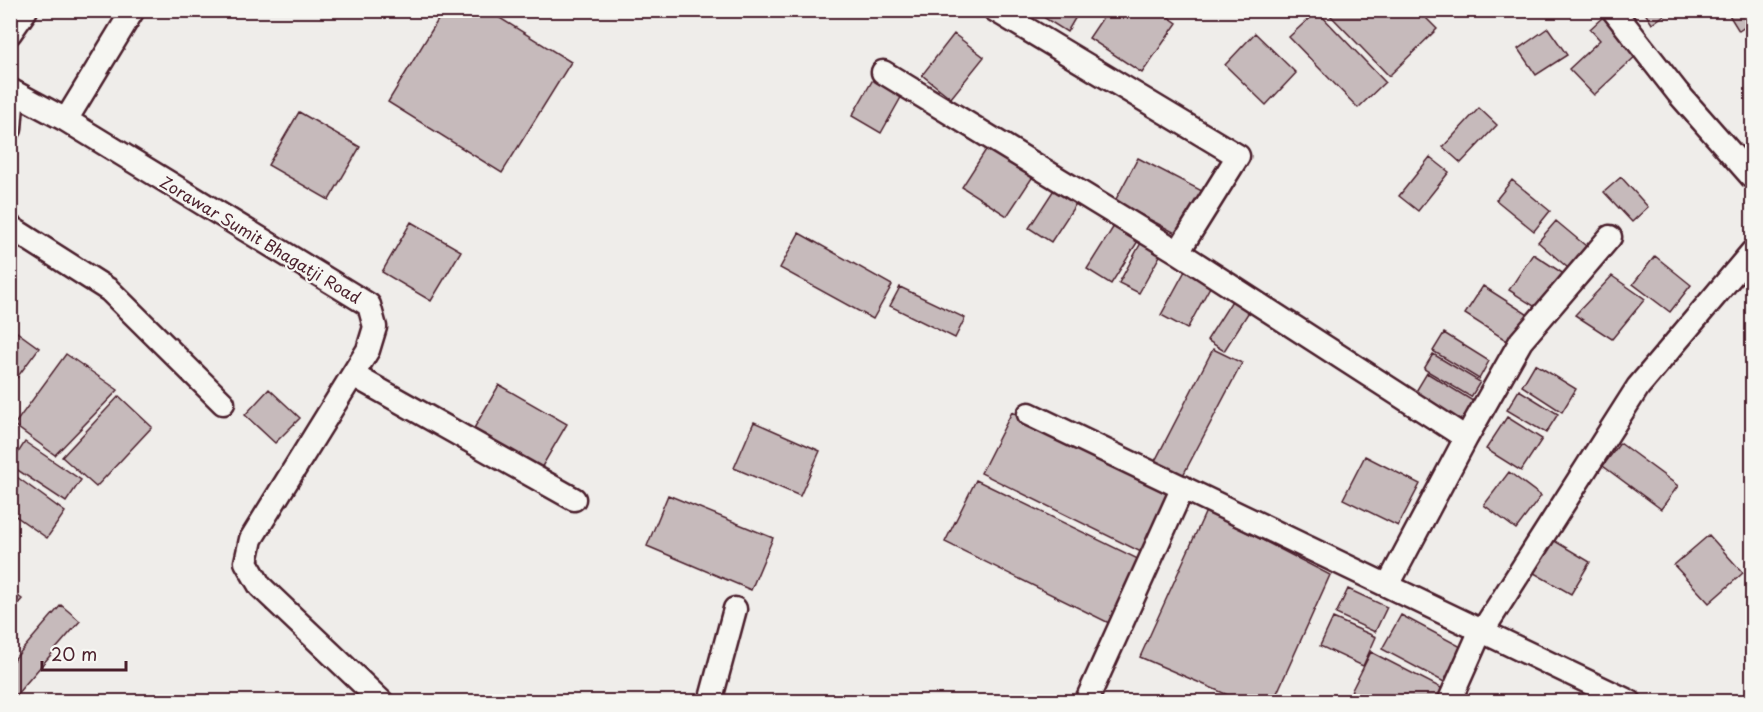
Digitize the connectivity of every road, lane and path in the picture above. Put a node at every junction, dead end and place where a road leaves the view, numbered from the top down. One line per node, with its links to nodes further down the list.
1 (26, 10): 5 (street)
2 (133, 10): 8 (street)
3 (995, 10): 13 (street)
4 (1613, 10): 10 (street)
5 (10, 33)
6 (883, 72): 13 (street)
7 (12, 91): 8 (street, Zorawar Sumit Bhagatji Road); 9 (street)
8 (66, 120): 15 (street, Zorawar Sumit Bhagatji Road)
9 (10, 129)
10 (1752, 177)
11 (10, 227): 16 (street)
12 (1610, 237): 18 (street)
13 (1178, 252): 18 (street)
14 (1752, 252): 23 (street)
15 (352, 375): 20 (street); 24 (street, Zorawar Sumit Bhagatji Road)
16 (224, 403)
17 (1029, 414): 19 (street)
18 (1466, 438): 21 (street)
19 (1183, 487): 21 (street); 26 (street)
20 (574, 499)
21 (1388, 585): 23 (street)
22 (735, 609): 25 (street)
23 (1481, 630): 27 (street); 28 (street)
24 (382, 702)
25 (710, 702)
26 (1086, 702)
27 (1449, 702)
28 (1630, 702)

